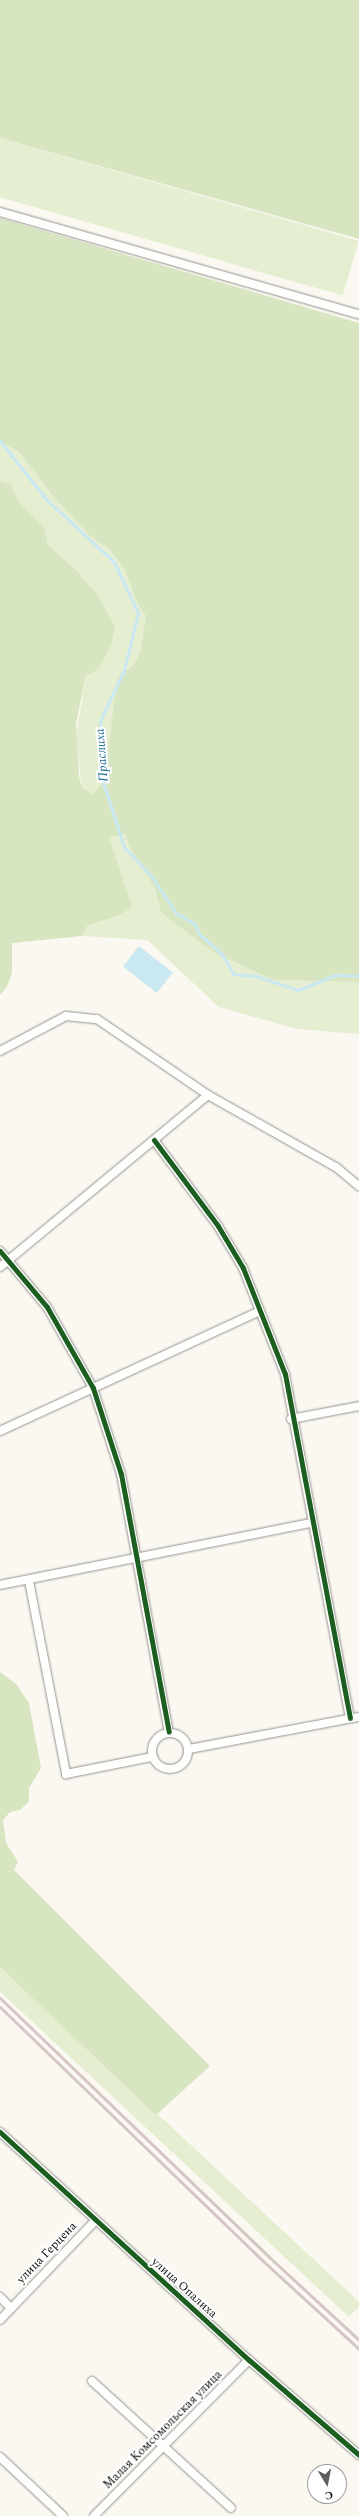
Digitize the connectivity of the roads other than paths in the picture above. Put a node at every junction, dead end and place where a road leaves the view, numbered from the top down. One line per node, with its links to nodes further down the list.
1 (0, 212): 2 (street)
2 (359, 314)
3 (0, 1051): 4 (street)
4 (208, 1095): 5 (street); 6 (street)
5 (154, 1140): 8 (street); 10 (street)
6 (359, 1186)
7 (0, 1250): 8 (street)
8 (9, 1260): 9 (street); 11 (street)
9 (0, 1268)
10 (260, 1311): 11 (street); 13 (street)
11 (94, 1388): 14 (street); 16 (street)
12 (359, 1406): 13 (street)
13 (291, 1419): 15 (street)
14 (0, 1431)
15 (311, 1524): 16 (street); 20 (street)
16 (136, 1559): 17 (street); 21 (street)
17 (29, 1581): 18 (street); 23 (street)
18 (0, 1585)
19 (359, 1717): 20 (street)
20 (350, 1718): 22 (street)
21 (169, 1732): 22 (street); 23 (street)
22 (189, 1749): 23 (street)
23 (152, 1757)
24 (0, 2132): 25 (street, улица Опалиха)
25 (96, 2221): 27 (street, улица Герцена); 29 (street, улица Опалиха)
26 (0, 2297): 27 (street)
27 (12, 2308): 28 (street, улица Герцена)
28 (0, 2320)
29 (249, 2360): 31 (street, Малая Комсомольская улица); 32 (street, улица Опалиха)
30 (92, 2381): 31 (street)
31 (162, 2447): 34 (street); 36 (street, Малая Комсомольская улица)
32 (359, 2455)
33 (0, 2457): 35 (street)
34 (231, 2508)
35 (63, 2516)
36 (94, 2516)

